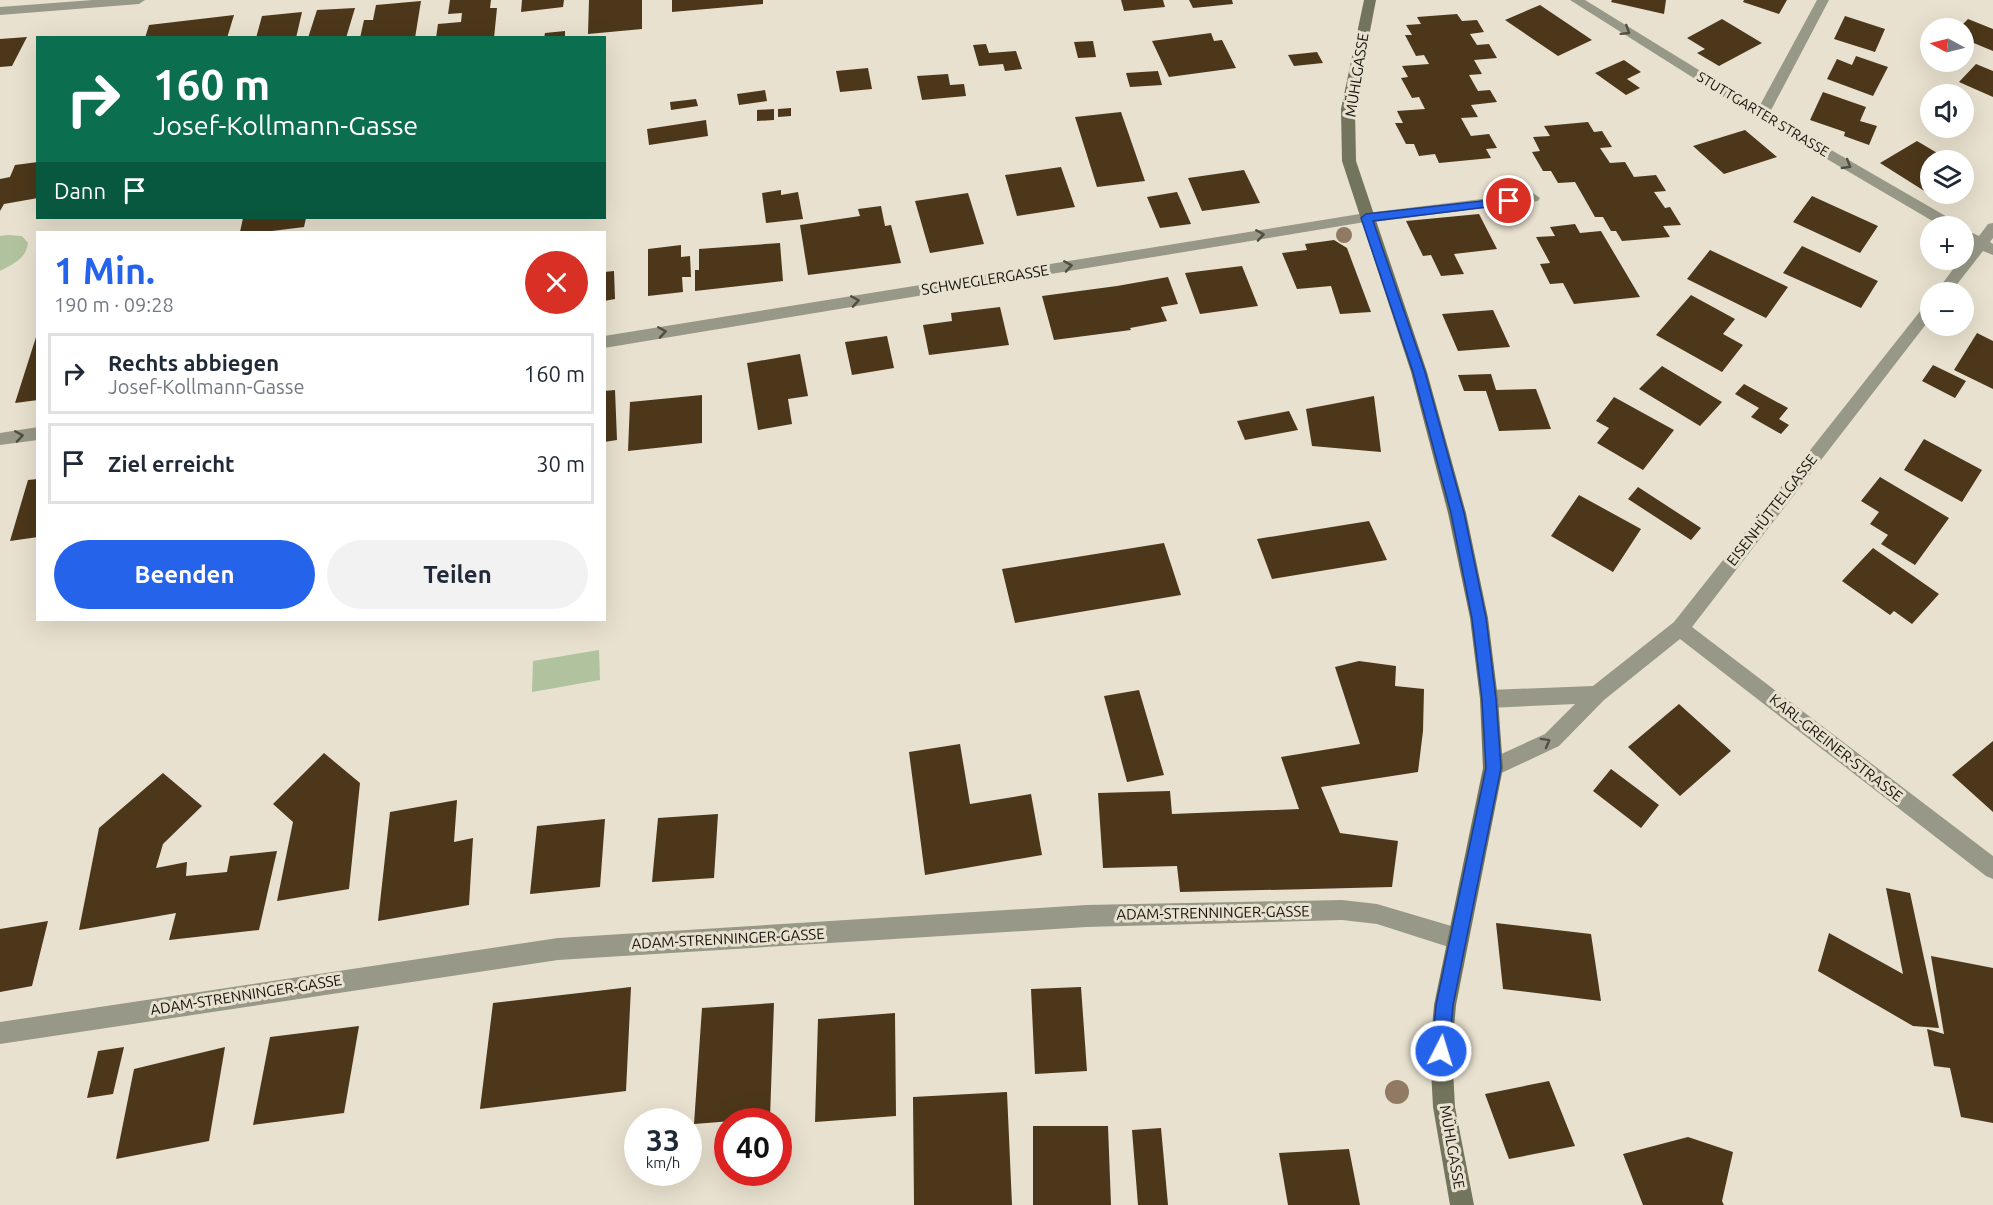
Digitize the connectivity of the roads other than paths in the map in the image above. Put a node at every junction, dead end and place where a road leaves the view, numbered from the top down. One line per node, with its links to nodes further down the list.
1 (139, 0): 5 (street)
2 (1370, 0): 9 (street, MÜHLGASSE)
3 (1823, 0): 6 (street)
4 (1579, 1): 6 (street, STUTTGARTER STRASSE, one-way to 6)
5 (0, 11)
6 (1762, 115): 8 (street, STUTTGARTER STRASSE, one-way to 8)
7 (1533, 198): 9 (street, SCHWEGLERGASSE)
8 (1934, 216)
9 (1366, 218): 14 (street, SCHWEGLERGASSE, one-way to 9); 19 (street, MÜHLGASSE)
10 (1993, 228): 11 (street)
11 (1987, 247): 12 (street)
12 (1953, 282)
13 (1920, 322): 17 (street, EISENHÜTTELGASSE)
14 (606, 342)
15 (36, 433): 16 (street, one-way to 15)
16 (0, 439)
17 (1680, 628): 18 (street, EISENHÜTTELGASSE); 21 (street, KARL-GREINER-STRASSE)
18 (1597, 694): 19 (street); 20 (street, EISENHÜTTELGASSE, one-way to 18)
19 (1489, 699): 20 (street, MÜHLGASSE)
20 (1493, 768): 22 (street, MÜHLGASSE)
21 (1993, 869)
22 (1458, 939): 23 (street, ADAM-STRENNINGER-GASSE); 24 (street, MÜHLGASSE)
23 (0, 1033)
24 (1462, 1205)

